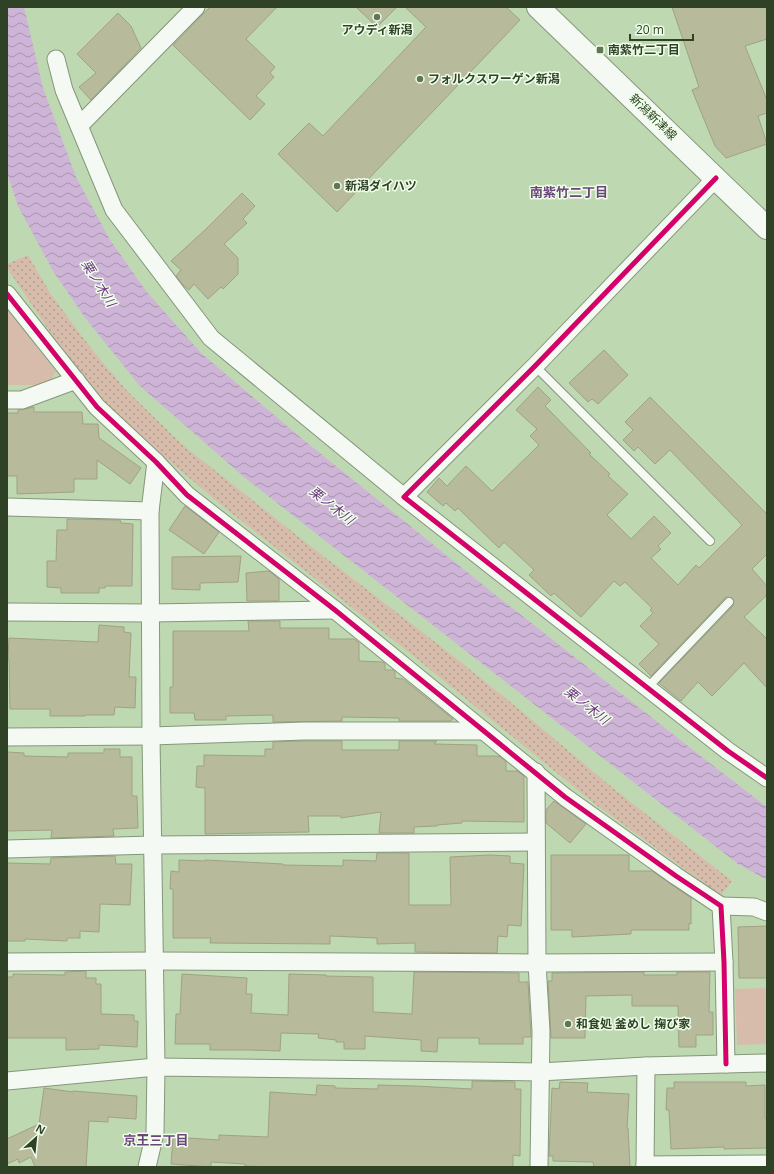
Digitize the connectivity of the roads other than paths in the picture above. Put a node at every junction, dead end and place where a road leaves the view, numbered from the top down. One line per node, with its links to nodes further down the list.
1 (196, 7): 4 (street)
2 (538, 7): 5 (main road, 新潟新津線)
3 (56, 59): 4 (street)
4 (79, 126): 12 (street)
5 (716, 178): 6 (main road, 新潟新津線); 8 (street)
6 (767, 228)
7 (7, 294): 9 (street)
8 (535, 366): 12 (street); 15 (lane)
9 (76, 380): 10 (street); 11 (street)
10 (7, 400)
11 (156, 462): 14 (street); 17 (street)
12 (404, 497): 20 (street)
13 (7, 507): 14 (street)
14 (150, 511): 19 (street)
15 (710, 540)
16 (729, 602): 20 (lane)
17 (335, 610): 19 (street); 21 (street)
18 (7, 612): 19 (street)
19 (151, 613): 22 (street)
20 (647, 688): 25 (street)
21 (484, 731): 22 (street); 24 (street)
22 (151, 736): 23 (street); 27 (street)
23 (7, 737)
24 (536, 772): 26 (street); 29 (street)
25 (767, 778)
26 (536, 842): 27 (street); 34 (street)
27 (153, 845): 28 (street); 31 (street)
28 (7, 849)
29 (720, 906): 30 (street); 33 (street)
30 (767, 912)
31 (154, 961): 32 (street); 34 (street); 38 (street)
32 (7, 962)
33 (724, 962): 34 (street); 35 (street)
34 (537, 963): 39 (street)
35 (726, 1064): 36 (street); 37 (street)
36 (767, 1064)
37 (646, 1066): 39 (street); 42 (street)
38 (156, 1067): 39 (street); 40 (street); 43 (street)
39 (540, 1072): 44 (street)
40 (7, 1081)
41 (767, 1164): 42 (street)
42 (646, 1166)
43 (147, 1167)
44 (539, 1167)

